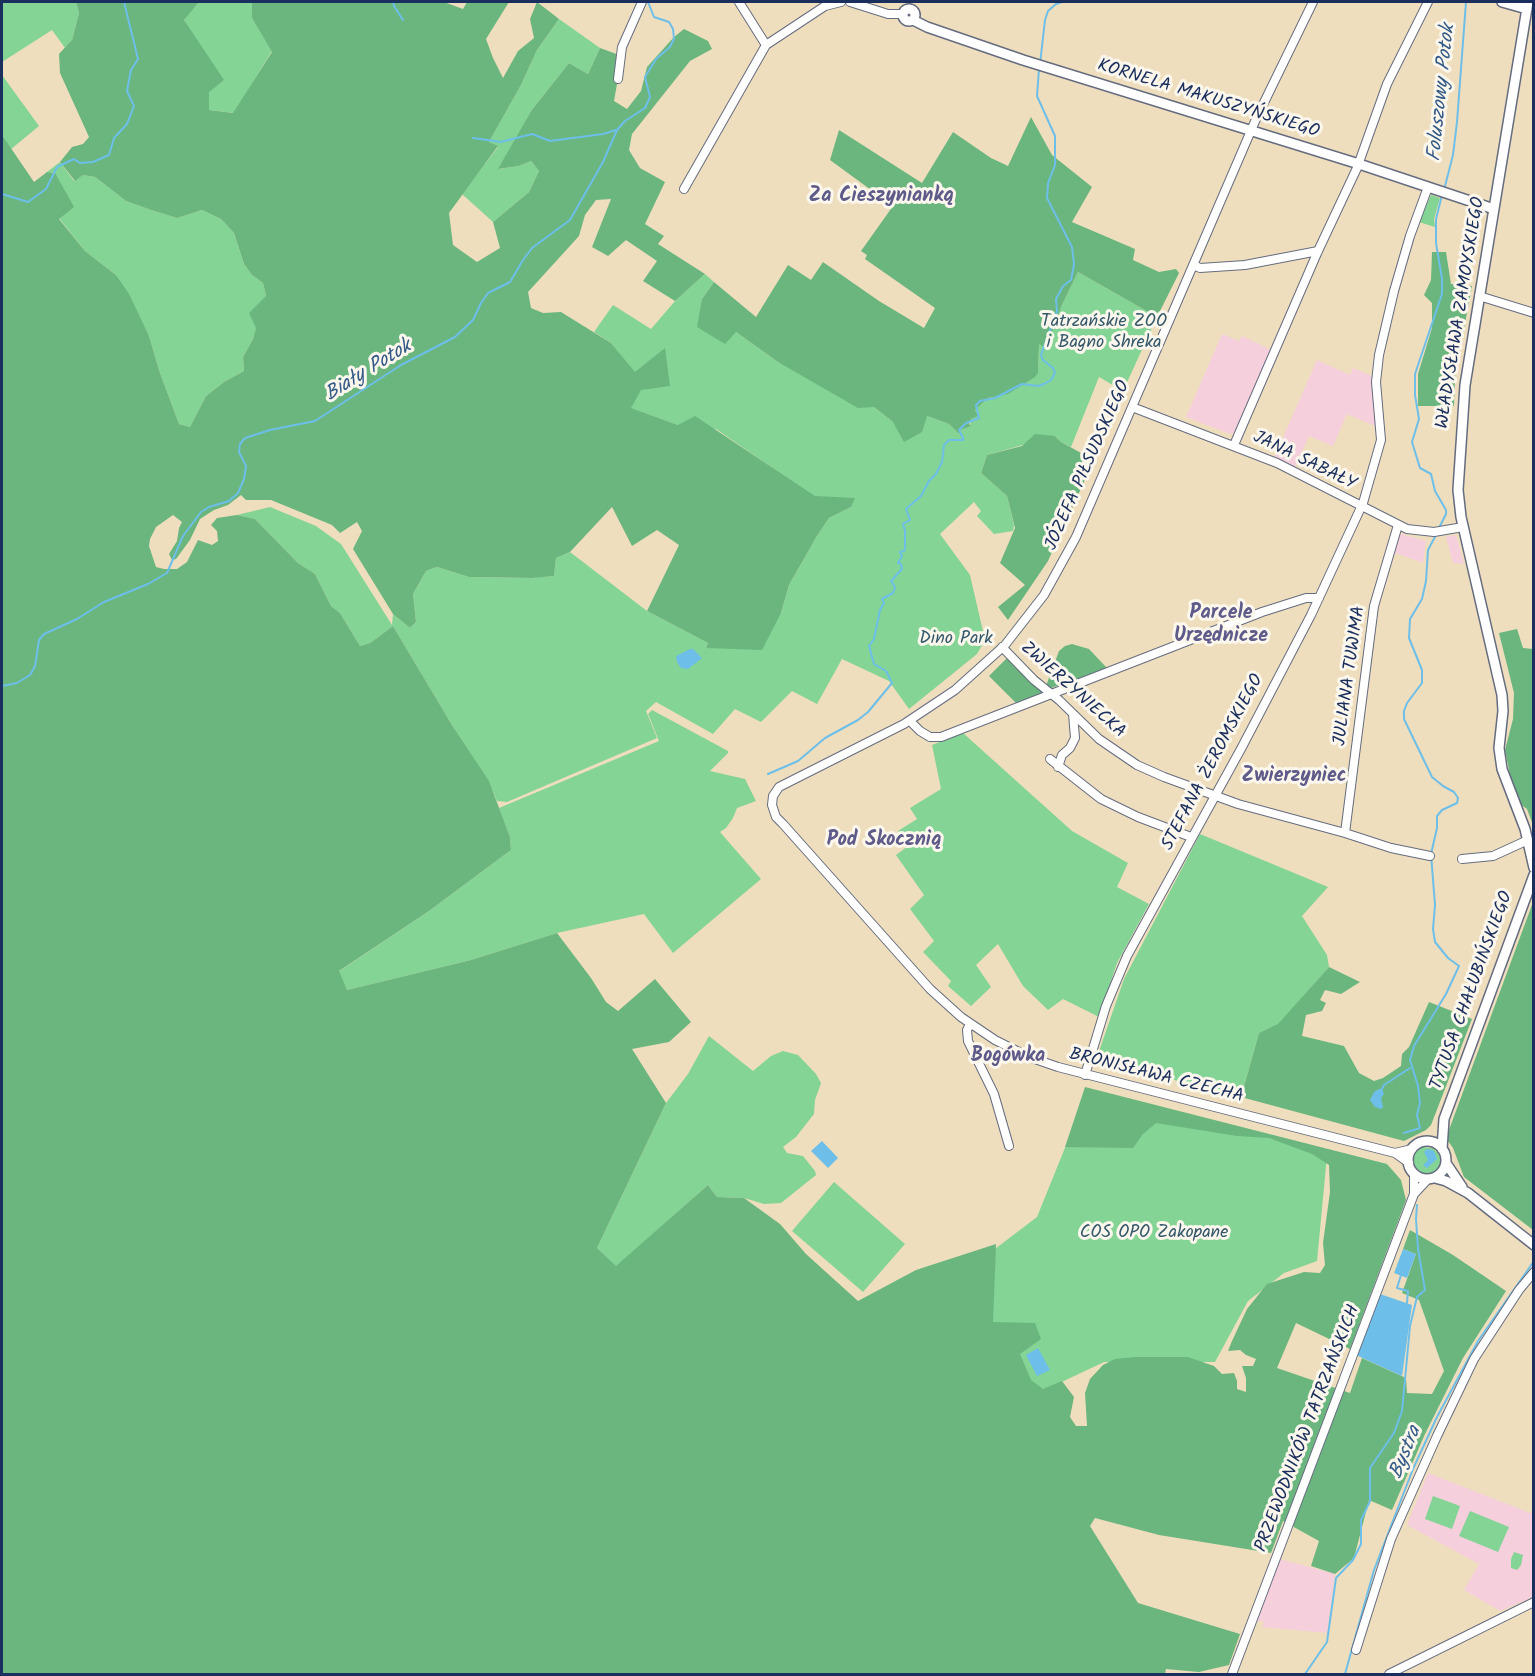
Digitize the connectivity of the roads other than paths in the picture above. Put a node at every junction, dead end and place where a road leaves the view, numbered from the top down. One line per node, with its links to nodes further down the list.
1 (642, 2): 13 (street)
2 (739, 2): 12 (street)
3 (841, 2): 12 (street)
4 (850, 2): 10 (street)
5 (919, 2): 11 (street)
6 (1313, 2): 14 (street, JÓZEFA PIŁSUDSKIEGO)
7 (1428, 2): 15 (street)
8 (1502, 2): 9 (street)
9 (1530, 7): 18 (street, WŁADYSŁAWA ZAMOYSKIEGO)
10 (903, 14): 11 (street, KORNELA MAKUSZYŃSKIEGO)
11 (913, 15): 14 (street, KORNELA MAKUSZYŃSKIEGO)
12 (766, 45): 17 (street)
13 (618, 79)
14 (1251, 132): 15 (street, KORNELA MAKUSZYŃSKIEGO); 20 (street, JÓZEFA PIŁSUDSKIEGO)
15 (1359, 164): 16 (street, KORNELA MAKUSZYŃSKIEGO); 19 (street)
16 (1428, 187): 18 (street, KORNELA MAKUSZYŃSKIEGO); 25 (street, STEFANA ŻEROMSKIEGO)
17 (684, 189)
18 (1494, 209): 21 (street, WŁADYSŁAWA ZAMOYSKIEGO)
19 (1318, 251): 20 (street); 24 (street)
20 (1193, 266): 23 (street, JÓZEFA PIŁSUDSKIEGO)
21 (1479, 296): 22 (street); 27 (street, WŁADYSŁAWA ZAMOYSKIEGO)
22 (1533, 312)
23 (1132, 408): 24 (street, JANA SABAŁY); 29 (street, JÓZEFA PIŁSUDSKIEGO)
24 (1234, 445): 25 (street, JANA SABAŁY)
25 (1361, 506): 26 (street, JANA SABAŁY); 28 (street, STEFANA ŻEROMSKIEGO)
26 (1398, 525): 27 (street, JANA SABAŁY); 37 (street, JULIANA TUWIMA)
27 (1463, 527): 39 (street, WŁADYSŁAWA ZAMOYSKIEGO)
28 (1319, 598): 30 (street); 35 (street, STEFANA ŻEROMSKIEGO)
29 (1002, 647): 30 (street, ZWIERZYNIECKA); 32 (street, JÓZEFA PIŁSUDSKIEGO)
30 (1051, 694): 31 (street, ZWIERZYNIECKA); 32 (street)
31 (1073, 714): 34 (street); 35 (street, ZWIERZYNIECKA)
32 (910, 721): 36 (street, JÓZEFA PIŁSUDSKIEGO)
33 (1050, 759): 34 (street)
34 (1058, 767): 38 (street)
35 (1215, 795): 37 (street, ZWIERZYNIECKA); 38 (street, STEFANA ŻEROMSKIEGO)
36 (773, 796): 44 (street, BRONISŁAWA CZECHA)
37 (1345, 833): 40 (street, ZWIERZYNIECKA)
38 (1191, 837): 45 (street, STEFANA ŻEROMSKIEGO)
39 (1531, 841): 41 (street); 42 (street, WŁADYSŁAWA ZAMOYSKIEGO)
40 (1430, 856)
41 (1462, 859)
42 (1533, 868)
43 (1533, 875): 46 (street, TYTUSA CHAŁUBIŃSKIEGO)
44 (970, 1024): 45 (street, BRONISŁAWA CZECHA); 48 (street)
45 (1085, 1074): 51 (street, BRONISŁAWA CZECHA)
46 (1444, 1119): 47 (street, TYTUSA CHAŁUBIŃSKIEGO); 50 (street, TYTUSA CHAŁUBIŃSKIEGO)
47 (1424, 1142): 49 (street); 50 (street)
48 (1009, 1146)
49 (1412, 1149): 51 (street, BRONISŁAWA CZECHA); 52 (street)
50 (1442, 1149): 53 (street)
51 (1395, 1153): 52 (street, BRONISŁAWA CZECHA)
52 (1409, 1163): 54 (street)
53 (1446, 1163): 55 (street); 56 (street)
54 (1414, 1174): 55 (street); 57 (street)
55 (1432, 1178): 56 (street); 57 (street)
56 (1468, 1193): 58 (street)
57 (1414, 1194): 62 (street, PRZEWODNIKÓW TATRZAŃSKICH)
58 (1533, 1245)
59 (1533, 1272): 61 (street)
60 (1533, 1602): 63 (street)
61 (1356, 1650)
62 (1232, 1674)
63 (1389, 1674)

